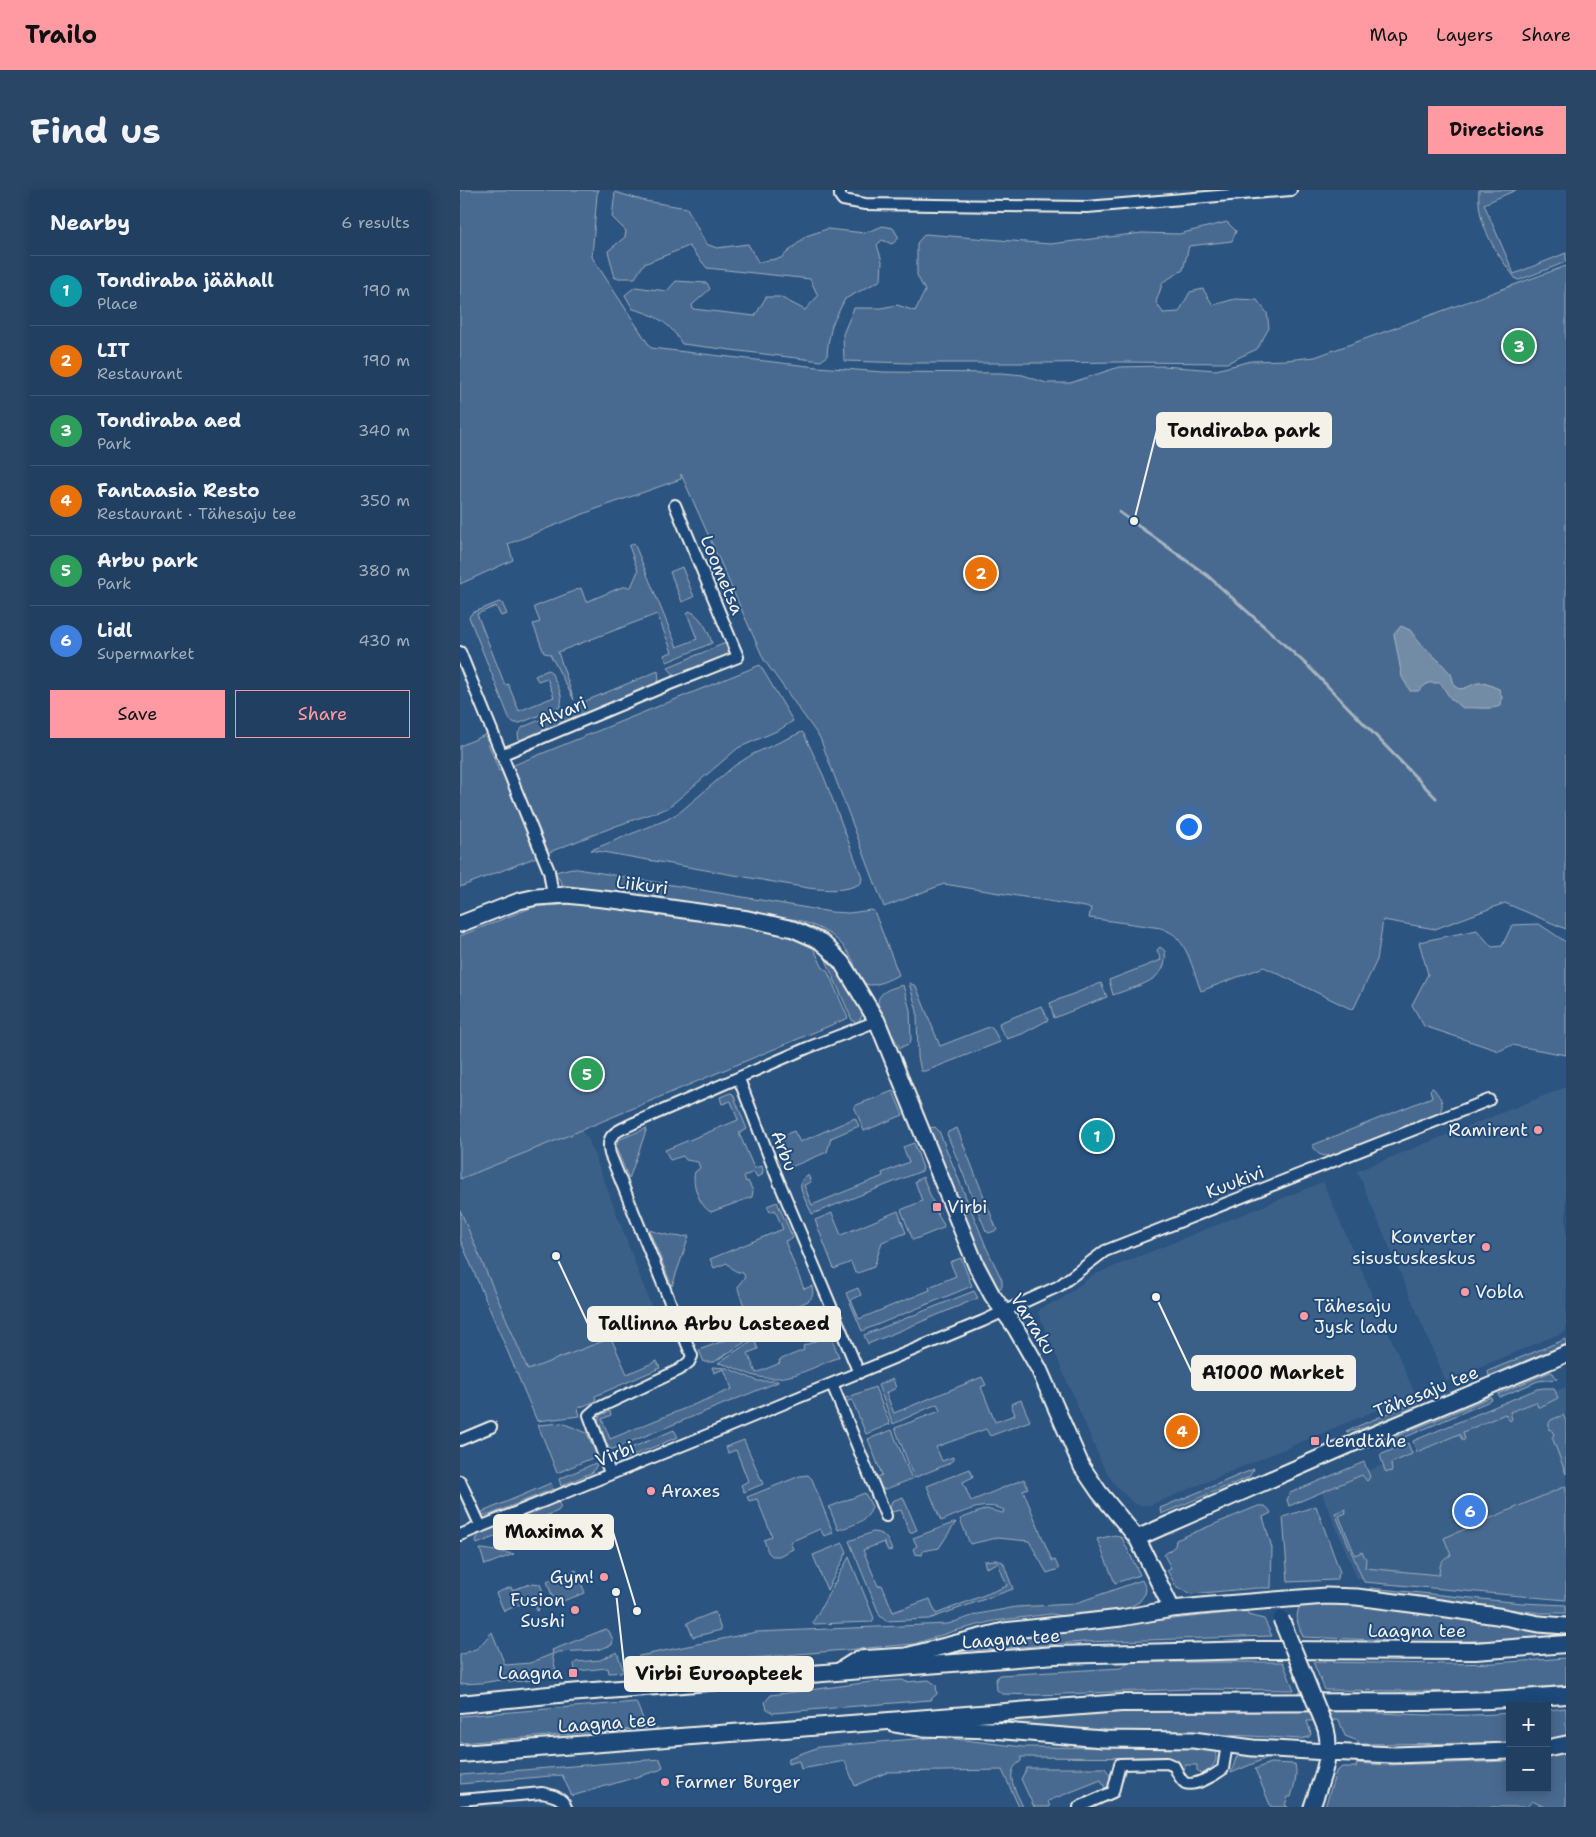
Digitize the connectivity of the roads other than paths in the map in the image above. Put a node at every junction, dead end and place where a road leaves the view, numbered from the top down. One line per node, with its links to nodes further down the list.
1 (840, 190): 2 (street)
2 (1291, 190)
3 (675, 505): 5 (street, Loometsa)
4 (460, 652): 6 (street)
5 (738, 657): 6 (street, Alvari)
6 (501, 755): 7 (street)
7 (553, 896): 8 (street, Liikuri); 9 (street, Liikuri)
8 (460, 924)
9 (820, 941): 10 (street, Varraku)
10 (877, 1021): 11 (street); 13 (street, Varraku)
11 (739, 1079): 15 (street, Arbu); 19 (street)
12 (1489, 1100): 13 (street, Kuukivi)
13 (1003, 1312): 15 (street, Virbi); 24 (street, Varraku)
14 (1566, 1354): 24 (street, Tähesaju tee)
15 (859, 1372): 16 (street, Virbi)
16 (832, 1384): 19 (street, Virbi); 21 (street)
17 (491, 1427): 18 (street)
18 (460, 1440)
19 (610, 1473): 22 (street, Virbi)
20 (460, 1481): 22 (street)
21 (886, 1516)
22 (481, 1527): 23 (street, Virbi)
23 (460, 1535)
24 (1137, 1538): 26 (street, Varraku)
25 (1277, 1600): 26 (street); 27 (street); 37 (street, bridge)
26 (1172, 1609): 29 (street)
27 (1566, 1626)
28 (1566, 1644): 29 (main road, Laagna tee)
29 (839, 1671): 31 (main road, Laagna tee)
30 (1566, 1695): 32 (main road, Laagna tee)
31 (460, 1704)
32 (878, 1720): 33 (street); 38 (main road, Laagna tee)
33 (1227, 1744): 37 (street); 41 (street)
34 (1566, 1744): 35 (street)
35 (1551, 1747)
36 (1506, 1751): 37 (street)
37 (1328, 1752): 42 (street)
38 (460, 1754)
39 (460, 1800): 40 (street)
40 (566, 1807)
41 (1079, 1807)
42 (1312, 1807)

